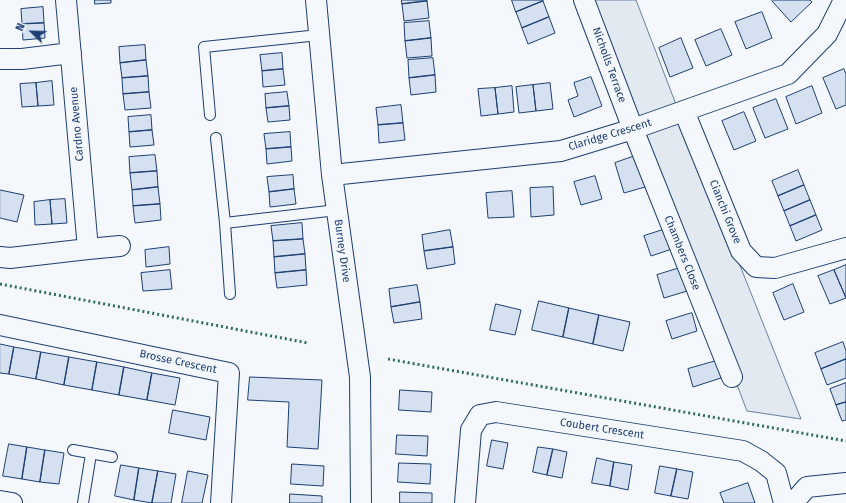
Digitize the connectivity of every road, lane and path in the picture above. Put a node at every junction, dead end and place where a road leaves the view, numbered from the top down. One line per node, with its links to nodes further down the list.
1 (66, 0): 6 (street, Cardno Avenue)
2 (316, 0): 5 (street, Burney Drive)
3 (584, 0): 10 (street, Nicholls Terrace)
4 (844, 0): 8 (street, Claridge Crescent)
5 (319, 35): 9 (lane); 12 (street, Burney Drive)
6 (71, 53): 7 (street); 17 (street, Cardno Avenue)
7 (0, 59)
8 (684, 111): 10 (street, Claridge Crescent); 16 (street, Cianchi Grove)
9 (210, 115)
10 (633, 129): 12 (street, Claridge Crescent); 21 (street, Chambers Close)
11 (216, 138): 14 (lane)
12 (332, 175): 13 (street, Burney Drive)
13 (337, 210): 14 (lane); 30 (street, Burney Drive)
14 (225, 222): 19 (lane)
15 (120, 246): 17 (street)
16 (846, 248)
17 (88, 249): 18 (street)
18 (0, 257)
19 (230, 294)
20 (0, 325): 29 (street, Brosse Crescent)
21 (732, 377)
22 (73, 450): 23 (lane)
23 (92, 454): 24 (lane); 28 (lane)
24 (112, 457)
25 (846, 483): 33 (street)
26 (0, 501): 27 (street)
27 (12, 503)
28 (83, 503)
29 (221, 503)
30 (361, 503)
31 (464, 503): 32 (street, Coubert Crescent)
32 (784, 503)
33 (793, 503)

